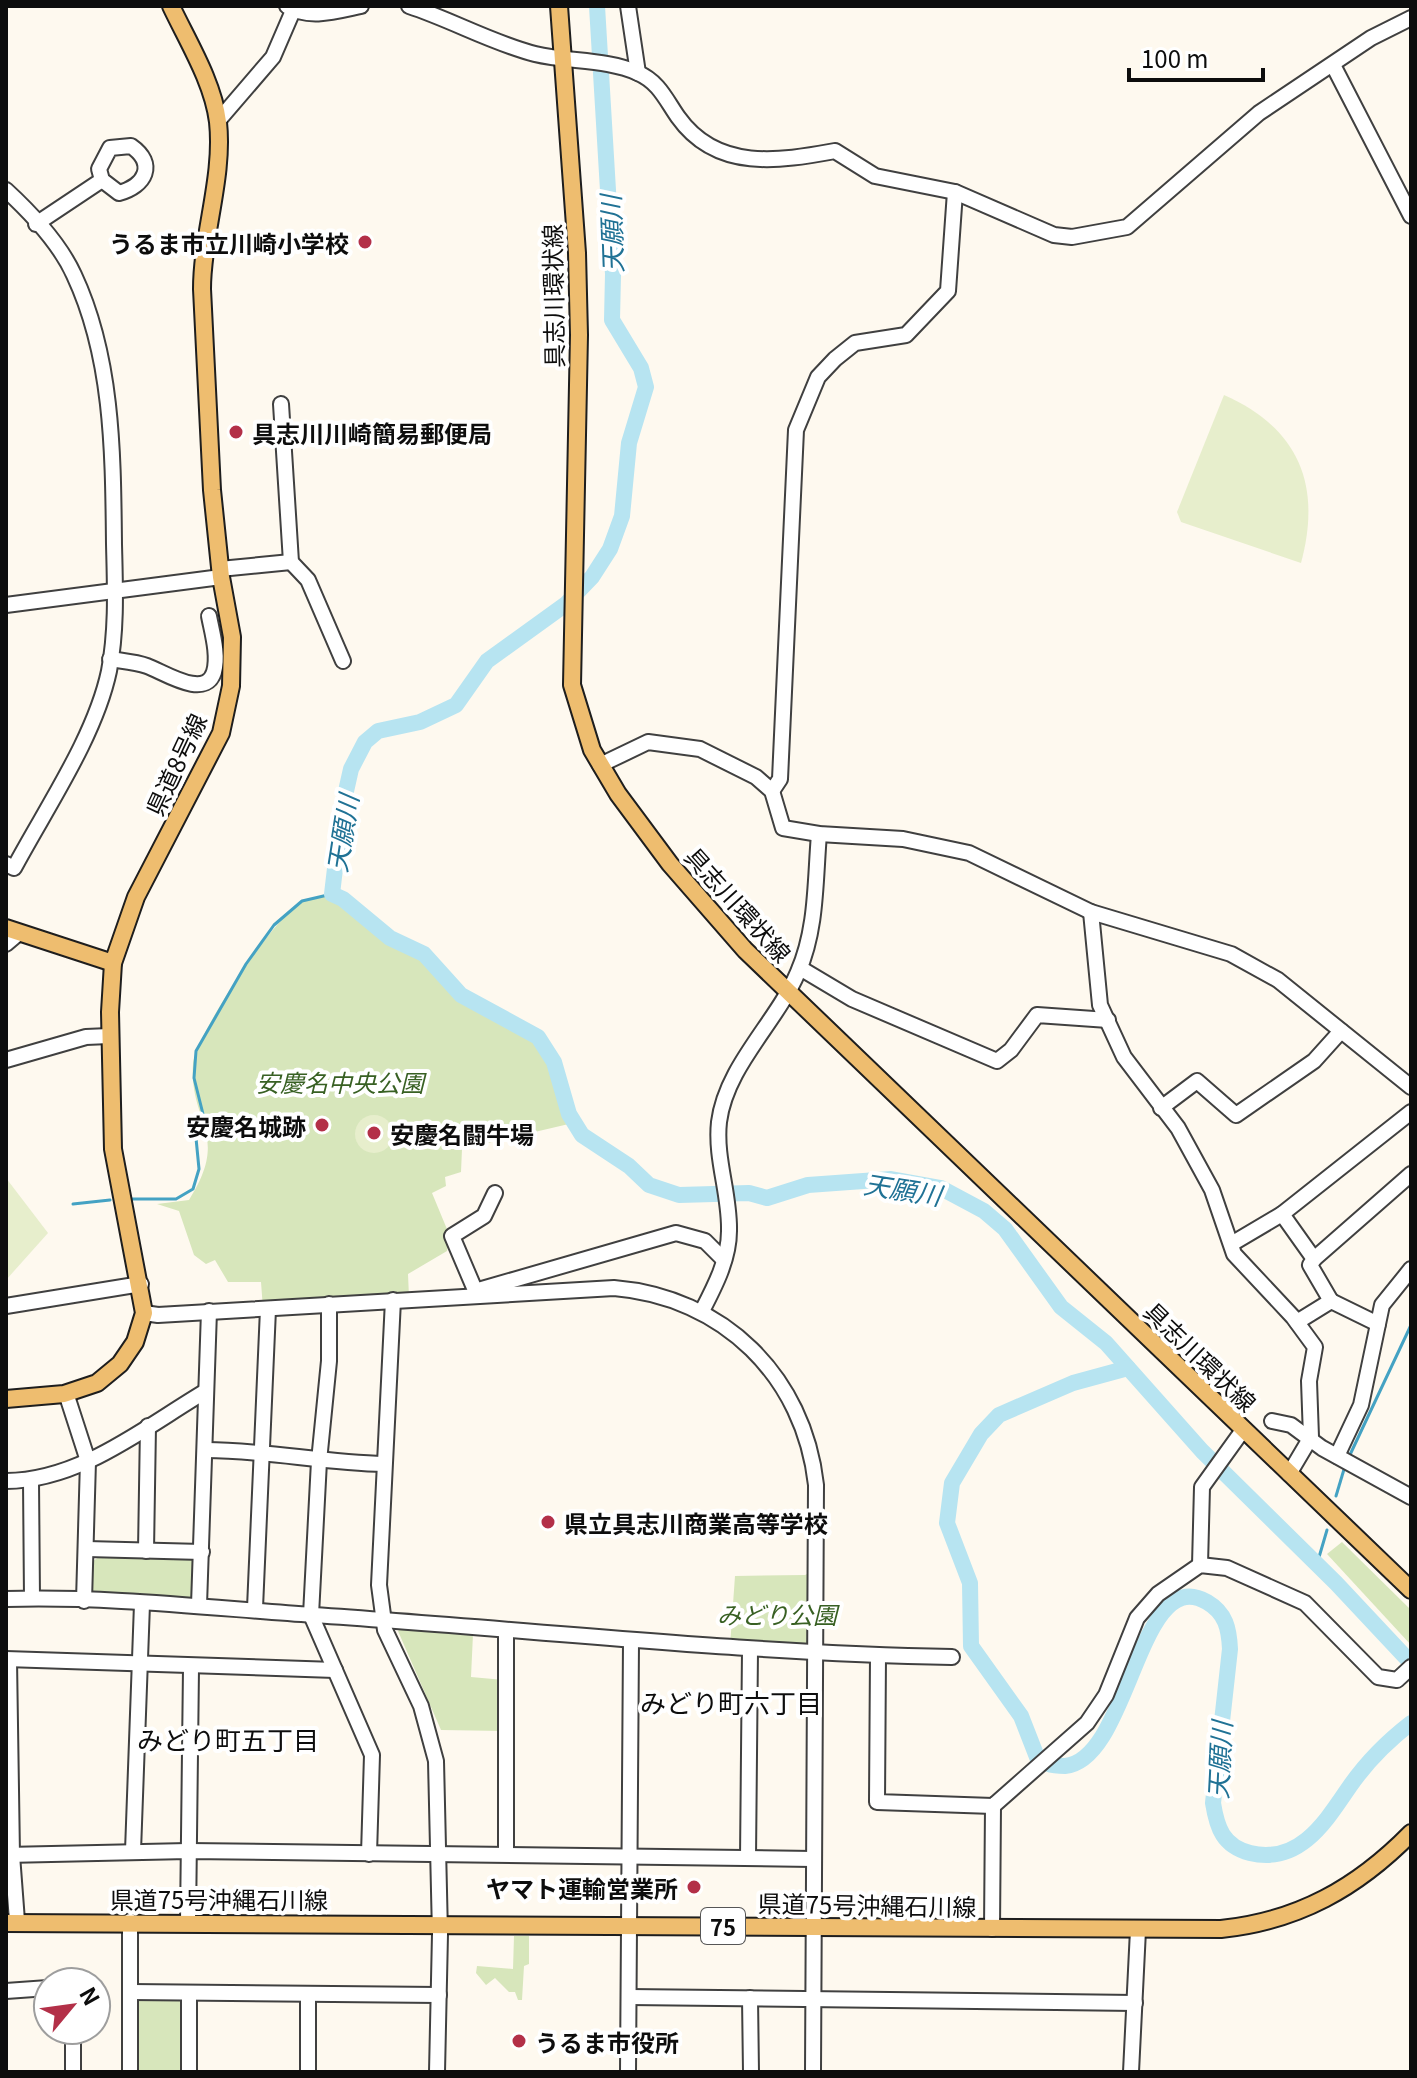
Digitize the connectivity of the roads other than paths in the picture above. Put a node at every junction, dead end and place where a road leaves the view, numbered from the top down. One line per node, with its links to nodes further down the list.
1 (171, 6): 11 (main road, 県道8号線)
2 (361, 6): 6 (street)
3 (409, 6): 8 (street)
4 (559, 6): 8 (main road, 具志川環状線)
5 (628, 6): 10 (street)
6 (292, 7): 11 (street)
7 (1411, 18): 9 (street)
8 (564, 59): 10 (street); 25 (main road, 具志川環状線)
9 (1333, 65): 14 (street); 15 (street)
10 (638, 73): 14 (street)
11 (218, 121): 19 (main road, 県道8号線)
12 (102, 180): 16 (street)
13 (6, 190): 16 (street)
14 (955, 192): 26 (street)
15 (1411, 216)
16 (36, 224): 20 (street)
17 (281, 404): 18 (street)
18 (291, 562): 19 (street); 24 (street)
19 (220, 573): 20 (street); 31 (main road, 県道8号線)
20 (115, 591): 21 (street); 23 (street)
21 (6, 605)
22 (209, 616): 23 (street)
23 (110, 659): 28 (street)
24 (343, 661)
25 (600, 765): 26 (street); 33 (main road, 具志川環状線)
26 (772, 791): 27 (street)
27 (819, 834): 29 (street); 32 (street)
28 (6, 864)
29 (1091, 912): 34 (street); 35 (street)
30 (10, 935): 31 (main road)
31 (113, 963): 36 (main road, 県道8号線)
32 (800, 968): 33 (street); 34 (street)
33 (788, 992): 46 (street); 65 (main road, 具志川環状線)
34 (1108, 1020): 39 (street)
35 (1341, 1031): 38 (street); 39 (street)
36 (109, 1036): 37 (street); 48 (main road, 県道8号線)
37 (6, 1060)
38 (1411, 1087)
39 (1161, 1108): 44 (street)
40 (1411, 1112): 43 (street)
41 (1411, 1174): 45 (street)
42 (495, 1193): 49 (street)
43 (1282, 1214): 44 (street); 45 (street)
44 (1233, 1243): 58 (street)
45 (1314, 1259): 51 (street)
46 (724, 1260): 49 (street); 56 (street)
47 (1411, 1269): 59 (street)
48 (141, 1284): 53 (street); 57 (main road, 県道8号線)
49 (475, 1293): 50 (street); 56 (street)
50 (393, 1300): 52 (street); 72 (street)
51 (1331, 1301): 58 (street); 59 (street)
52 (329, 1304): 54 (street); 71 (street)
53 (6, 1306)
54 (268, 1309): 55 (street); 68 (street)
55 (209, 1311): 57 (street); 60 (street)
56 (702, 1311): 93 (street)
57 (144, 1313): 61 (main road, 県道8号線)
58 (1297, 1322): 66 (street)
59 (1378, 1324): 69 (street)
60 (206, 1391): 64 (street); 67 (street)
61 (66, 1393): 62 (main road, 県道8号線); 70 (street)
62 (6, 1399)
63 (1272, 1421): 66 (street)
64 (148, 1426): 70 (street); 78 (street)
65 (1243, 1430): 73 (main road, 具志川環状線); 80 (street)
66 (1311, 1437): 69 (street); 73 (street)
67 (206, 1450): 68 (street); 79 (street)
68 (262, 1450): 71 (street); 87 (street)
69 (1337, 1456): 76 (street)
70 (88, 1461): 75 (street); 77 (street)
71 (319, 1461): 72 (street); 88 (street)
72 (384, 1464): 89 (street)
73 (1289, 1474): 81 (main road, 具志川環状線)
74 (6, 1481): 75 (street)
75 (31, 1481): 82 (street)
76 (1411, 1497)
77 (87, 1549): 78 (street); 84 (street)
78 (146, 1551): 79 (street)
79 (202, 1552): 86 (street)
80 (1200, 1565): 98 (street); 101 (street)
81 (1411, 1590)
82 (32, 1598): 83 (street); 84 (street)
83 (6, 1599)
84 (84, 1601): 85 (street)
85 (142, 1604): 86 (street); 97 (street)
86 (199, 1605): 87 (street)
87 (255, 1608): 88 (street)
88 (311, 1615): 89 (street); 100 (street)
89 (383, 1619): 90 (street); 108 (street)
90 (506, 1631): 91 (street); 106 (street)
91 (631, 1642): 92 (street); 109 (street)
92 (750, 1650): 93 (street); 110 (street)
93 (815, 1654): 94 (street); 111 (street)
94 (878, 1656): 95 (street); 101 (street)
95 (952, 1657)
96 (8, 1660): 97 (street); 107 (street)
97 (141, 1666): 99 (street); 103 (street)
98 (1411, 1667)
99 (191, 1668): 100 (street); 104 (street)
100 (335, 1670): 105 (street)
101 (993, 1806): 118 (street)
102 (1411, 1833): 119 (main road, 県道75号沖縄石川線 / 75)
103 (133, 1851): 104 (street); 107 (street)
104 (188, 1851): 105 (street); 113 (street)
105 (369, 1854): 108 (street)
106 (506, 1854): 108 (street); 109 (street)
107 (9, 1855): 114 (street)
108 (438, 1855): 115 (street)
109 (628, 1857): 110 (street); 116 (street)
110 (748, 1858): 111 (street)
111 (813, 1859): 117 (street)
112 (130, 1921): 113 (main road, 県道75号沖縄石川線 / 75); 114 (main road, 県道75号沖縄石川線 / 75); 122 (street)
113 (188, 1921): 115 (main road, 県道75号沖縄石川線 / 75)
114 (12, 1922)
115 (439, 1923): 116 (main road, 県道75号沖縄石川線 / 75); 125 (street)
116 (628, 1925): 117 (main road, 県道75号沖縄石川線 / 75); 126 (street)
117 (812, 1927): 118 (main road, 県道75号沖縄石川線 / 75); 127 (street)
118 (992, 1929): 119 (main road, 県道75号沖縄石川線 / 75)
119 (1138, 1930): 129 (street)
120 (32, 1989): 121 (street)
121 (6, 1991)
122 (131, 1992): 123 (street); 132 (street)
123 (189, 1993): 124 (street); 133 (street)
124 (308, 1994): 125 (street); 134 (street)
125 (439, 1995): 135 (street)
126 (629, 1997): 128 (street); 136 (street)
127 (812, 1997): 128 (street); 129 (street); 138 (street)
128 (750, 1998): 137 (street)
129 (1135, 2003): 139 (street)
130 (73, 2046): 131 (street)
131 (73, 2072)
132 (130, 2072)
133 (189, 2072)
134 (308, 2072)
135 (437, 2072)
136 (628, 2072)
137 (751, 2072)
138 (813, 2072)
139 (1131, 2072)

